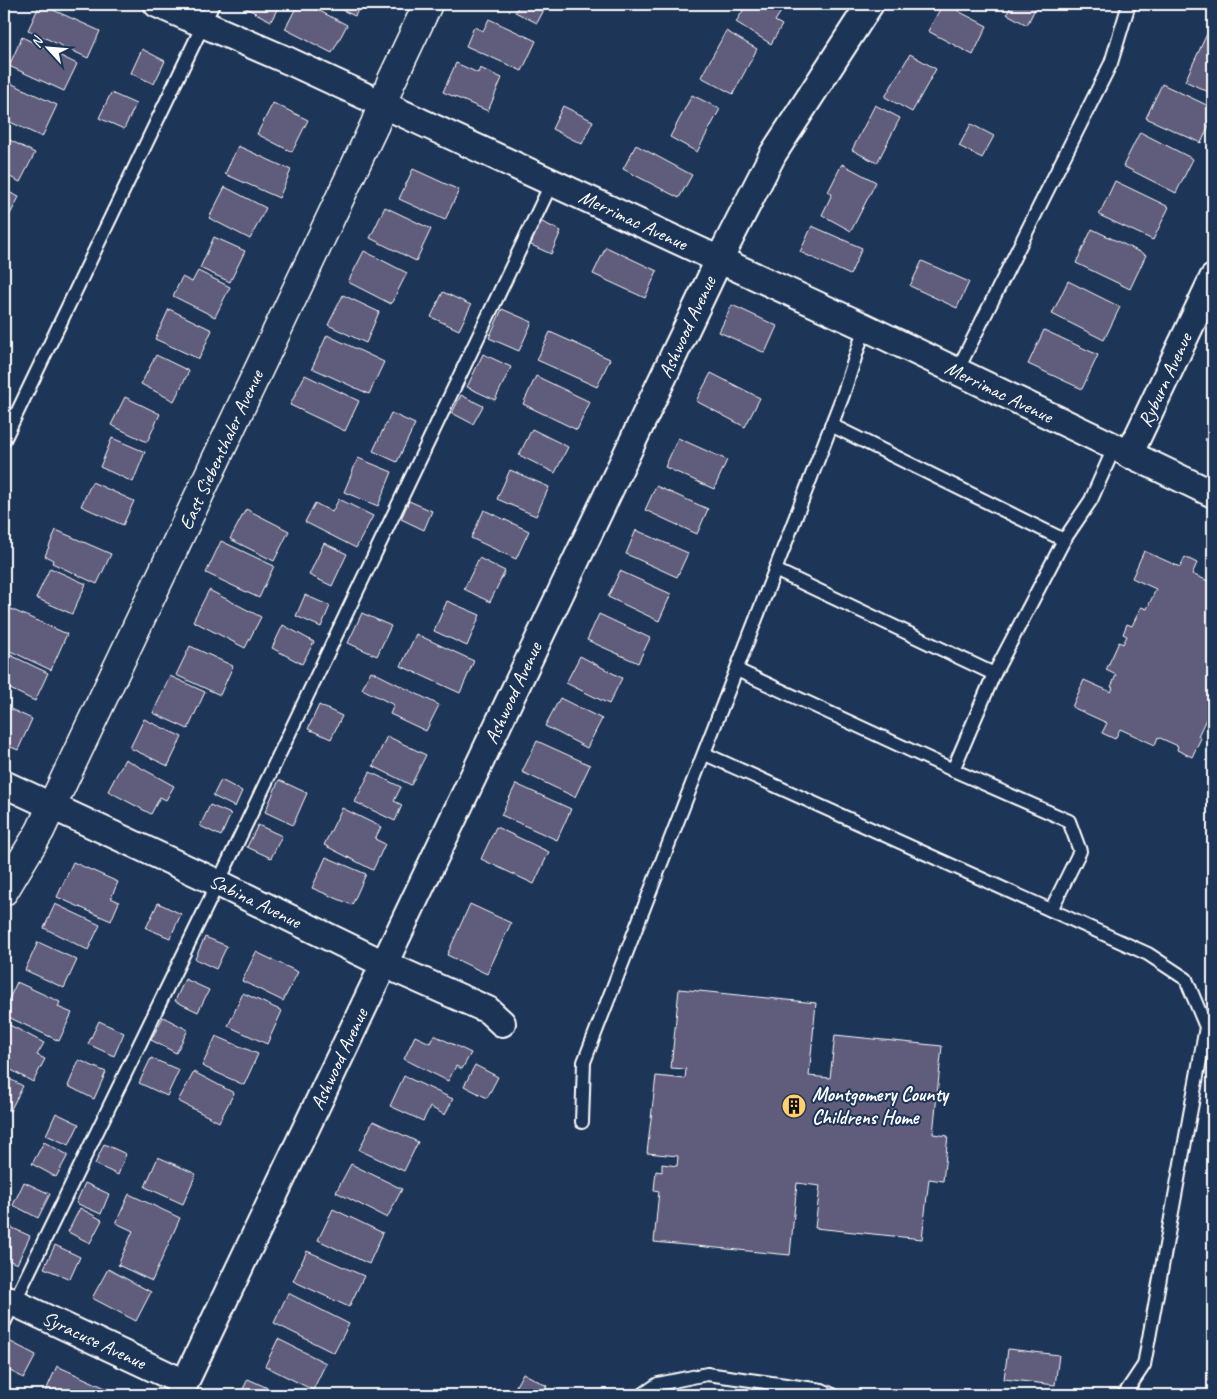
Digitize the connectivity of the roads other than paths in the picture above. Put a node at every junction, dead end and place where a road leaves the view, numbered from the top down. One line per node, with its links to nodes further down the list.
1 (158, 4): 5 (street, Merrimac Avenue)
2 (428, 4): 6 (main road, East Siebenthaler Avenue)
3 (870, 4): 8 (street, Ashwood Avenue)
4 (1129, 4): 11 (lane)
5 (208, 14): 6 (street, Merrimac Avenue); 13 (lane)
6 (382, 104): 7 (street, Merrimac Avenue); 23 (main road, East Siebenthaler Avenue)
7 (552, 182): 8 (street, Merrimac Avenue); 24 (lane)
8 (719, 260): 10 (street, Merrimac Avenue); 27 (street, Ashwood Avenue)
9 (1213, 278): 14 (street, Ryburn Avenue)
10 (865, 327): 11 (street, Merrimac Avenue); 12 (lane)
11 (957, 371): 14 (street, Merrimac Avenue)
12 (831, 425): 16 (lane); 17 (lane)
13 (4, 440)
14 (1122, 451): 15 (street, Merrimac Avenue); 16 (lane)
15 (1213, 494)
16 (1064, 540): 19 (lane)
17 (775, 570): 18 (lane); 19 (lane)
18 (737, 670): 20 (lane); 21 (lane)
19 (994, 674): 21 (lane)
20 (705, 754): 26 (lane); 29 (lane)
21 (954, 770): 26 (lane)
22 (4, 784): 23 (street, Sabina Avenue)
23 (52, 806): 24 (street, Sabina Avenue); 25 (main road, East Siebenthaler Avenue)
24 (218, 883): 27 (street, Sabina Avenue); 30 (lane)
25 (4, 891)
26 (1051, 910): 34 (lane)
27 (384, 964): 28 (street, Sabina Avenue); 31 (street, Ashwood Avenue)
28 (502, 1023)
29 (582, 1122)
30 (7, 1308): 31 (street, Syracuse Avenue)
31 (182, 1389)
32 (642, 1395): 33 (lane)
33 (833, 1395)
34 (1124, 1395)

